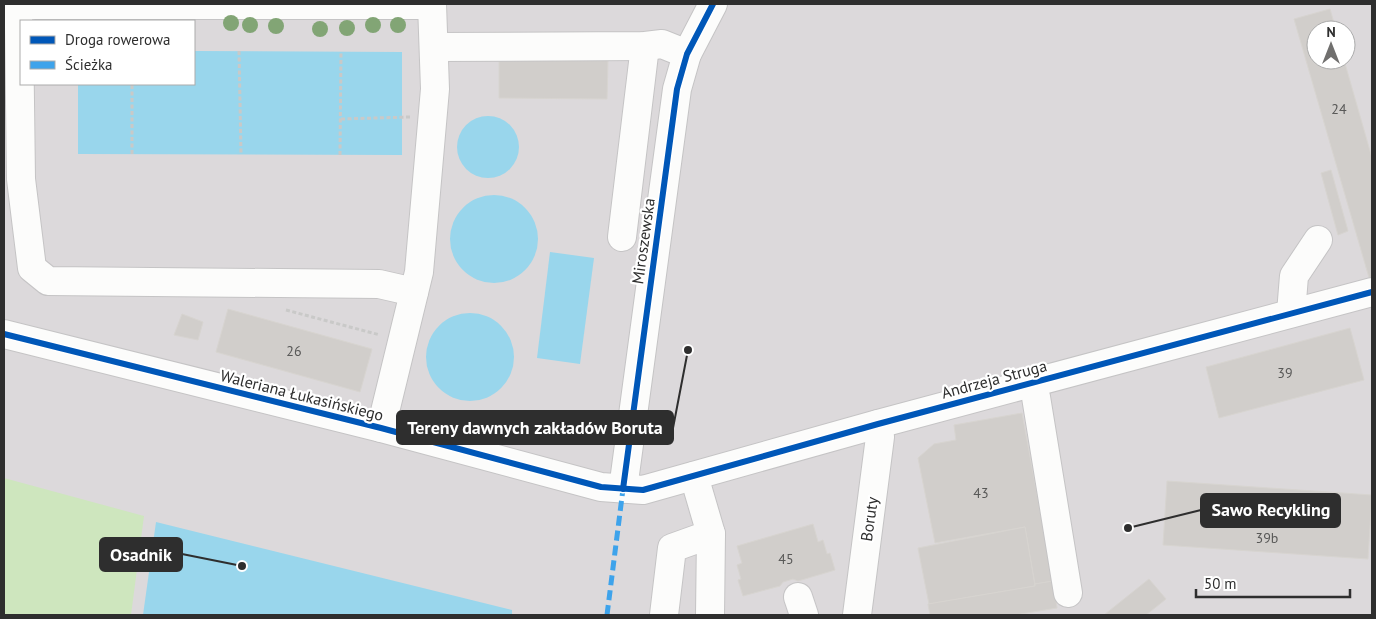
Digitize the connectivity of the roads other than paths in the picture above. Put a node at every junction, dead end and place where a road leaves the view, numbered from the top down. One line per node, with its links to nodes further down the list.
1 (432, 4): 3 (street); 5 (street)
2 (713, 4): 6 (street, Miroszewska)
3 (11, 6): 7 (street)
4 (645, 46): 5 (street); 6 (street); 8 (street)
5 (434, 47): 10 (street)
6 (687, 54): 18 (street, Miroszewska)
7 (13, 179): 10 (street)
8 (622, 237)
9 (1318, 240): 12 (street)
10 (414, 292): 16 (street)
11 (1372, 292): 12 (street, Andrzeja Struga)
12 (1291, 313): 14 (street, Andrzeja Struga)
13 (4, 334): 16 (street, Waleriana Łukasińskiego)
14 (1032, 384): 15 (street, Andrzeja Struga); 20 (street)
15 (878, 424): 17 (street, Andrzeja Struga); 23 (street, Boruty)
16 (381, 428): 18 (street, Waleriana Łukasińskiego)
17 (694, 476): 18 (street, Andrzeja Struga); 19 (street)
18 (623, 490)
19 (711, 534): 21 (street); 22 (street)
20 (1068, 593)
21 (664, 615)
22 (710, 615)
23 (856, 615)

